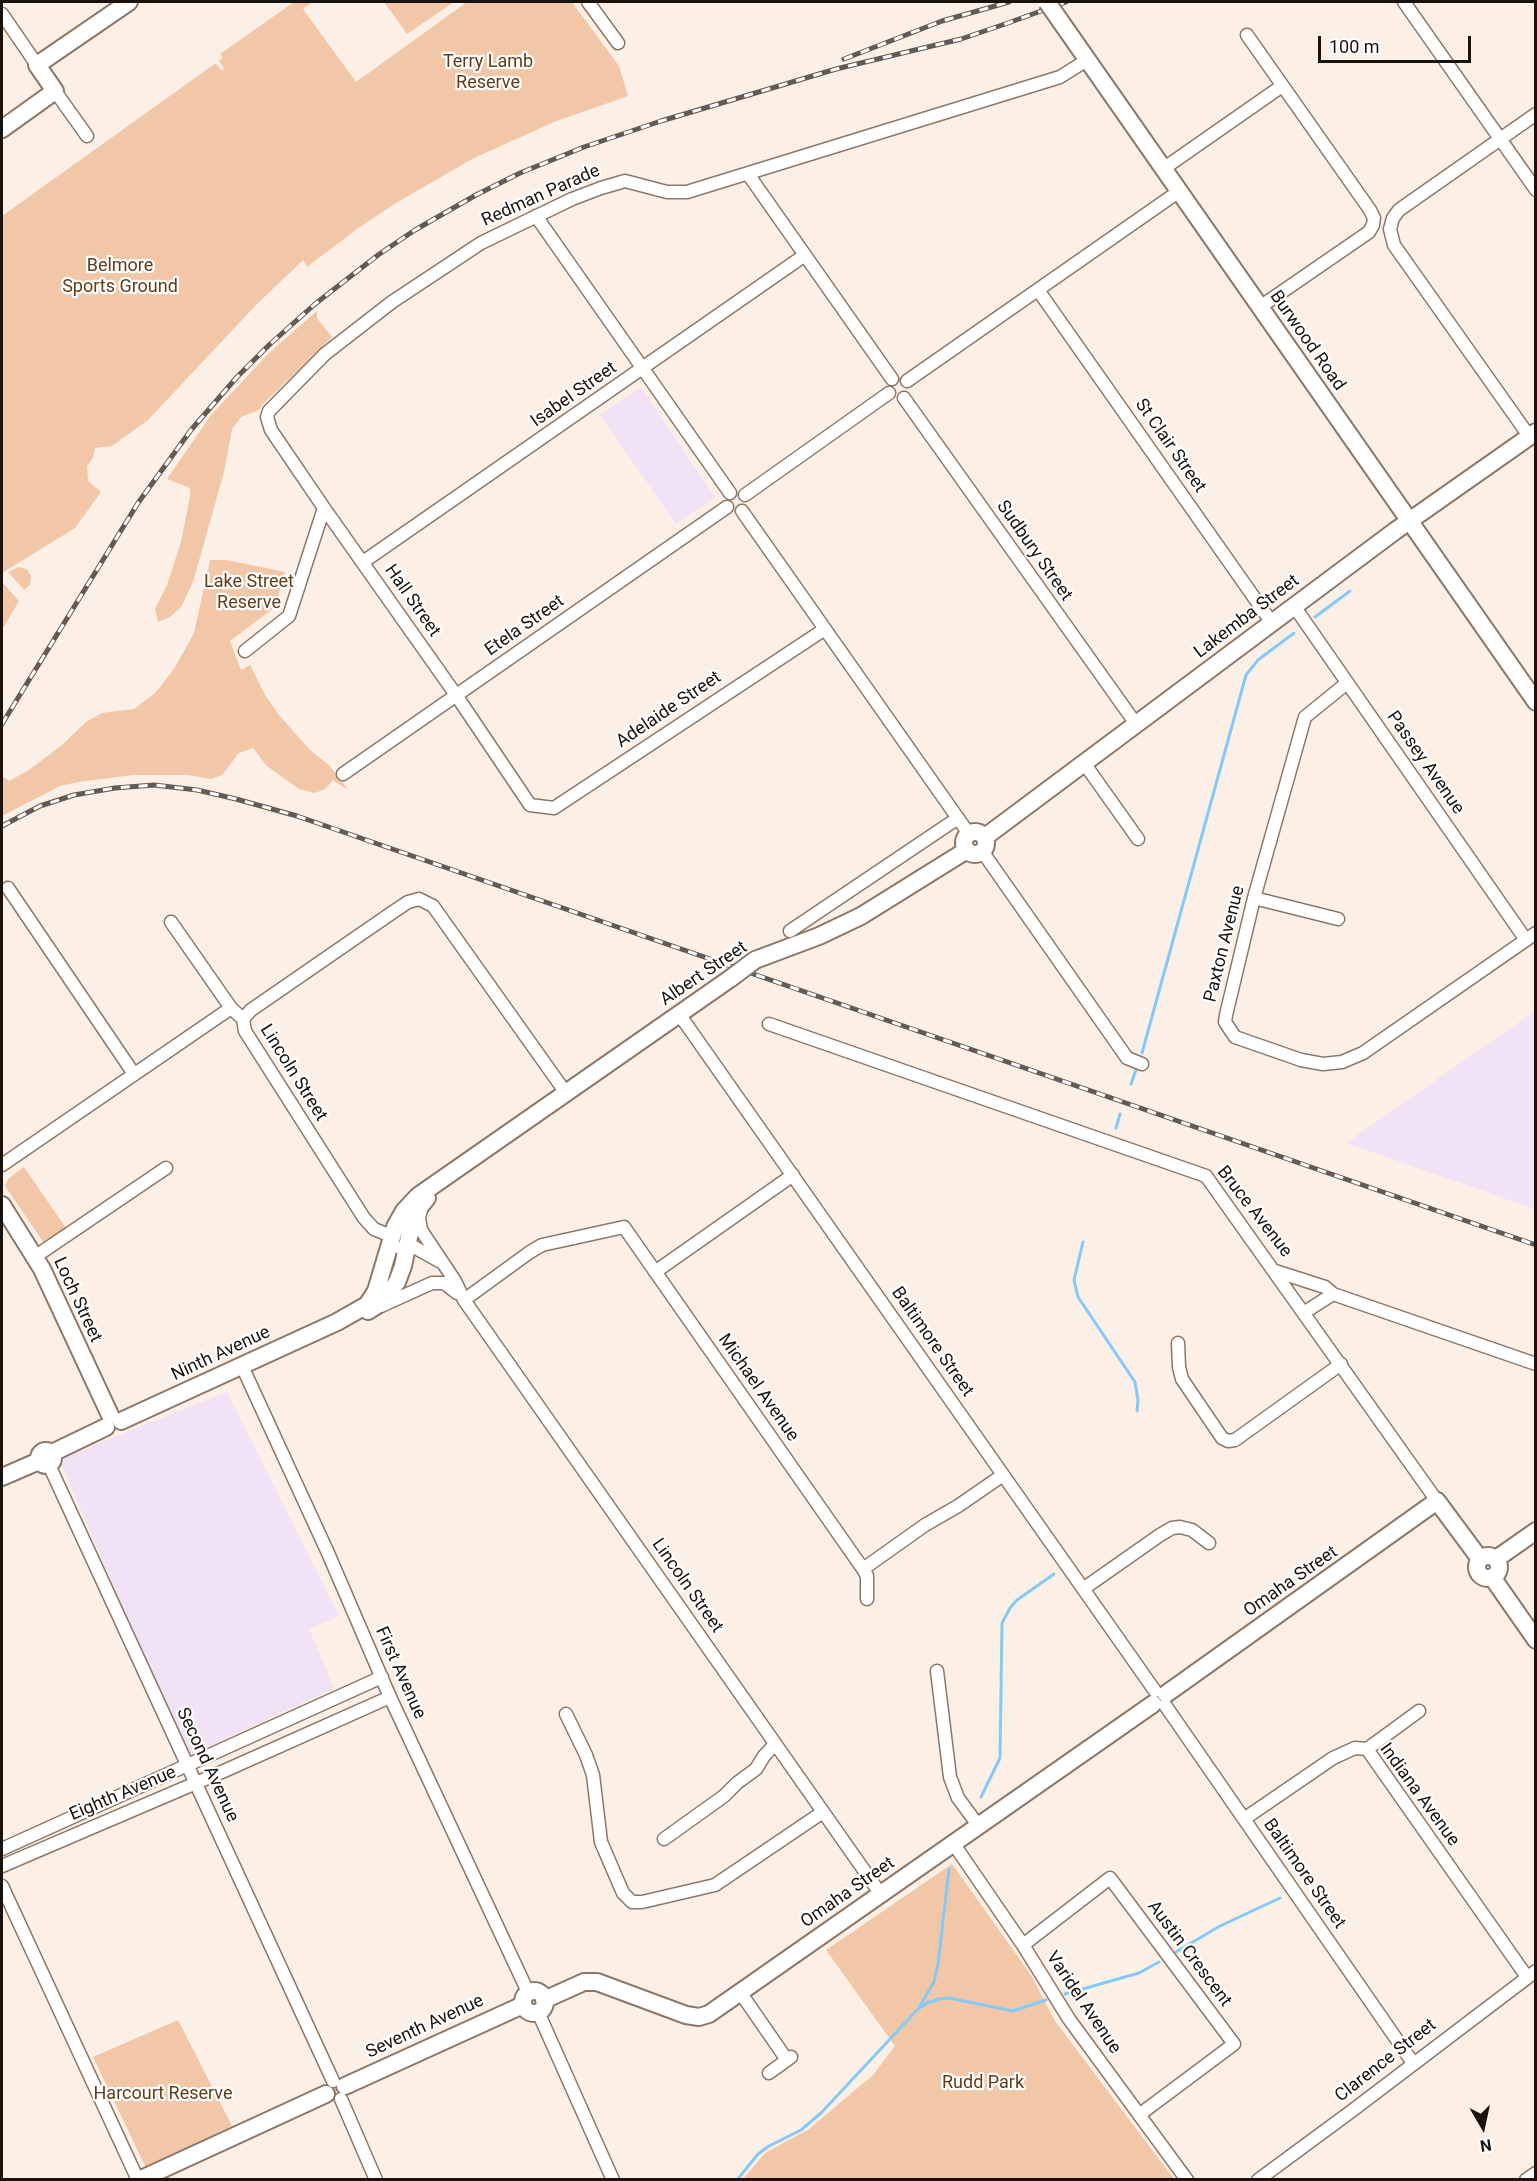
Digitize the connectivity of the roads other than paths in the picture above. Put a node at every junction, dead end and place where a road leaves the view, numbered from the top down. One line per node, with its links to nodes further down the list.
1 (129, 2): 9 (main road)
2 (588, 2): 7 (street)
3 (1047, 2): 8 (main road, Burwood Road, bridge)
4 (1404, 2): 15 (street)
5 (2, 14): 9 (street)
6 (1247, 35): 10 (street)
7 (618, 43)
8 (1087, 60): 16 (main road, Burwood Road); 17 (street, Redman Parade)
9 (37, 65): 11 (main road)
10 (1282, 86): 16 (street); 23 (street)
11 (55, 91): 13 (main road); 14 (street)
12 (1536, 114): 15 (street)
13 (2, 129)
14 (87, 136)
15 (1500, 140): 18 (street); 30 (street)
16 (1163, 169): 19 (main road, Burwood Road)
17 (748, 174): 20 (street, Redman Parade); 21 (street)
18 (1536, 190)
19 (1178, 192): 22 (street); 23 (main road, Burwood Road)
20 (536, 216): 24 (street); 29 (street, Redman Parade)
21 (805, 255): 24 (street, Isabel Street); 25 (street)
22 (1038, 290): 26 (street); 39 (street, St Clair Street)
23 (1260, 307): 36 (main road, Burwood Road)
24 (643, 368): 31 (street); 37 (street, Isabel Street)
25 (892, 379): 26 (street); 27 (street)
26 (907, 381): 28 (street)
27 (889, 393): 28 (street); 32 (street)
28 (904, 398): 45 (street, Sudbury Street)
29 (267, 417): 34 (street, Hall Street)
30 (1532, 434): 36 (main road, Lakemba Street)
31 (730, 493): 32 (street); 33 (street)
32 (745, 495): 35 (street)
33 (727, 507): 35 (street); 43 (street, Etela Street)
34 (324, 508): 37 (street, Hall Street); 41 (street)
35 (742, 511): 40 (street)
36 (1409, 521): 38 (main road, Lakemba Street); 44 (main road, Burwood Road)
37 (363, 562): 43 (street, Hall Street)
38 (1294, 606): 39 (main road, Lakemba Street); 42 (street, Passey Avenue)
39 (1272, 623): 45 (main road, Lakemba Street)
40 (825, 628): 48 (street, Adelaide Street); 49 (street)
41 (245, 651)
42 (1347, 683): 53 (street, Paxton Avenue); 57 (street, Passey Avenue)
43 (456, 695): 47 (street, Etela Street); 48 (street, Hall Street)
44 (1536, 702)
45 (1136, 724): 46 (main road, Lakemba Street)
46 (1084, 764): 50 (street); 51 (main road, Lakemba Street)
47 (343, 774)
48 (530, 806)
49 (958, 818): 51 (street); 56 (street)
50 (1138, 839)
51 (976, 843): 59 (main road, Albert Street, bridge); 62 (street)
52 (8, 888): 63 (street)
53 (1254, 898): 54 (street); 57 (street, Paxton Avenue)
54 (1338, 919)
55 (171, 922): 58 (street, Lincoln Street)
56 (790, 930)
57 (1531, 937)
58 (231, 1008): 60 (street, Lincoln Street); 63 (street)
59 (679, 1014): 64 (main road, Albert Street); 68 (street, Baltimore Street)
60 (243, 1019): 64 (street); 71 (street, Lincoln Street)
61 (769, 1024): 75 (street, Bruce Avenue)
62 (1142, 1064)
63 (134, 1074): 66 (street)
64 (566, 1093): 65 (main road, Albert Street)
65 (478, 1154): 69 (main road, Albert Street); 71 (main road, Albert Street)
66 (2, 1165)
67 (166, 1168): 73 (street)
68 (793, 1175): 76 (street); 89 (street, Baltimore Street)
69 (424, 1200): 72 (main road, Albert Street); 74 (street, Lincoln Street)
70 (2, 1205): 73 (main road, Loch Street)
71 (391, 1236): 77 (main road, Albert Street)
72 (407, 1246): 74 (street); 77 (street); 80 (main road, Albert Street)
73 (36, 1256): 87 (main road, Loch Street)
74 (443, 1263): 79 (street, Lincoln Street)
75 (1275, 1271): 78 (street); 81 (street, Bruce Avenue)
76 (655, 1272): 79 (street, Michael Avenue); 95 (street, Michael Avenue)
77 (379, 1281): 82 (main road, Albert Street)
78 (1333, 1294): 81 (street); 85 (street)
79 (464, 1300): 80 (street, Lincoln Street); 105 (street, Lincoln Street)
80 (372, 1310): 82 (main road, Albert Street)
81 (1305, 1312): 84 (street, Bruce Avenue)
82 (337, 1322): 86 (main road, Ninth Avenue)
83 (1178, 1343): 84 (street)
84 (1341, 1364): 91 (street, Bruce Avenue)
85 (1536, 1364)
86 (242, 1366): 87 (main road, Ninth Avenue); 100 (street, First Avenue)
87 (112, 1422): 88 (main road, Ninth Avenue)
88 (47, 1460): 90 (main road, Ninth Avenue); 107 (street, Second Avenue)
89 (1003, 1475): 95 (street); 96 (street, Baltimore Street)
90 (2, 1477)
91 (1437, 1501): 94 (main road, Bruce Avenue); 102 (main road, Omaha Street)
92 (1536, 1531): 94 (main road)
93 (1209, 1543): 96 (street)
94 (1488, 1559): 98 (main road)
95 (863, 1569): 97 (street, Michael Avenue)
96 (1083, 1589): 102 (street, Baltimore Street)
97 (867, 1599)
98 (1536, 1640)
99 (937, 1671): 111 (street)
100 (381, 1677): 101 (street, First Avenue); 107 (street, Eighth Avenue)
101 (390, 1697): 108 (street, Eighth Avenue); 121 (street, First Avenue)
102 (1160, 1699): 110 (street, Baltimore Street); 111 (main road, Omaha Street)
103 (1419, 1711): 106 (street)
104 (566, 1714): 109 (street)
105 (775, 1744): 109 (street, Lincoln Street); 112 (street)
106 (1367, 1749): 110 (street, Indiana Avenue); 119 (street, Indiana Avenue)
107 (186, 1764): 108 (street, Second Avenue); 114 (street, Eighth Avenue)
108 (195, 1783): 115 (street, Eighth Avenue); 125 (street, Second Avenue)
109 (823, 1812): 117 (street, Lincoln Street)
110 (1244, 1819): 123 (street, Baltimore Street)
111 (978, 1825): 113 (main road, Omaha Street)
112 (664, 1839)
113 (953, 1844): 117 (main road, Omaha Street); 118 (street, Varidel Avenue)
114 (2, 1849)
115 (2, 1866)
116 (2, 1886): 128 (street)
117 (880, 1893): 120 (main road, Omaha Street)
118 (1023, 1945): 126 (street, Varidel Avenue); 126 (street, Austin Crescent)
119 (1531, 1974): 123 (street, Clarence Street)
120 (740, 1992): 122 (main road, Omaha Street); 124 (street)
121 (525, 1998): 122 (main road); 125 (main road, Seventh Avenue)
122 (541, 2006): 130 (street)
123 (1413, 2063): 132 (street, Clarence Street)
124 (769, 2073)
125 (336, 2090): 128 (main road, Seventh Avenue); 129 (street, Second Avenue)
126 (1139, 2115): 131 (street, Varidel Avenue)
127 (1536, 2173): 133 (street)
128 (138, 2180)
129 (376, 2180)
130 (613, 2180)
131 (1187, 2180)
132 (1258, 2180)
133 (1526, 2180)

